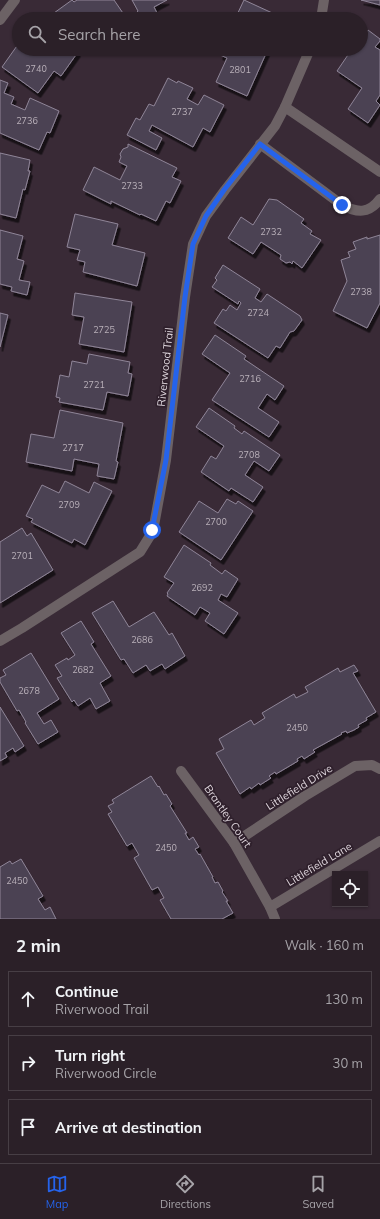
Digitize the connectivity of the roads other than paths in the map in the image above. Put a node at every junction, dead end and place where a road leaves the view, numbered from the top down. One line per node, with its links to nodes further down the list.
1 (15, 0): 4 (street)
2 (324, 0): 3 (street)
3 (323, 12)
4 (0, 20)
5 (307, 56): 6 (street, Riverwood Trail)
6 (285, 107): 7 (street, Riverwood Trail); 8 (street)
7 (260, 144): 9 (street); 10 (street, Riverwood Trail)
8 (380, 172)
9 (380, 199)
10 (0, 641)
11 (380, 769): 14 (street, Littlefield Drive)
12 (181, 771): 14 (street, Brantley Court)
13 (380, 841): 15 (street, Littlefield Lane)
14 (234, 843): 15 (street, Brantley Court)
15 (270, 907): 16 (street, Brantley Court)
16 (275, 919)

